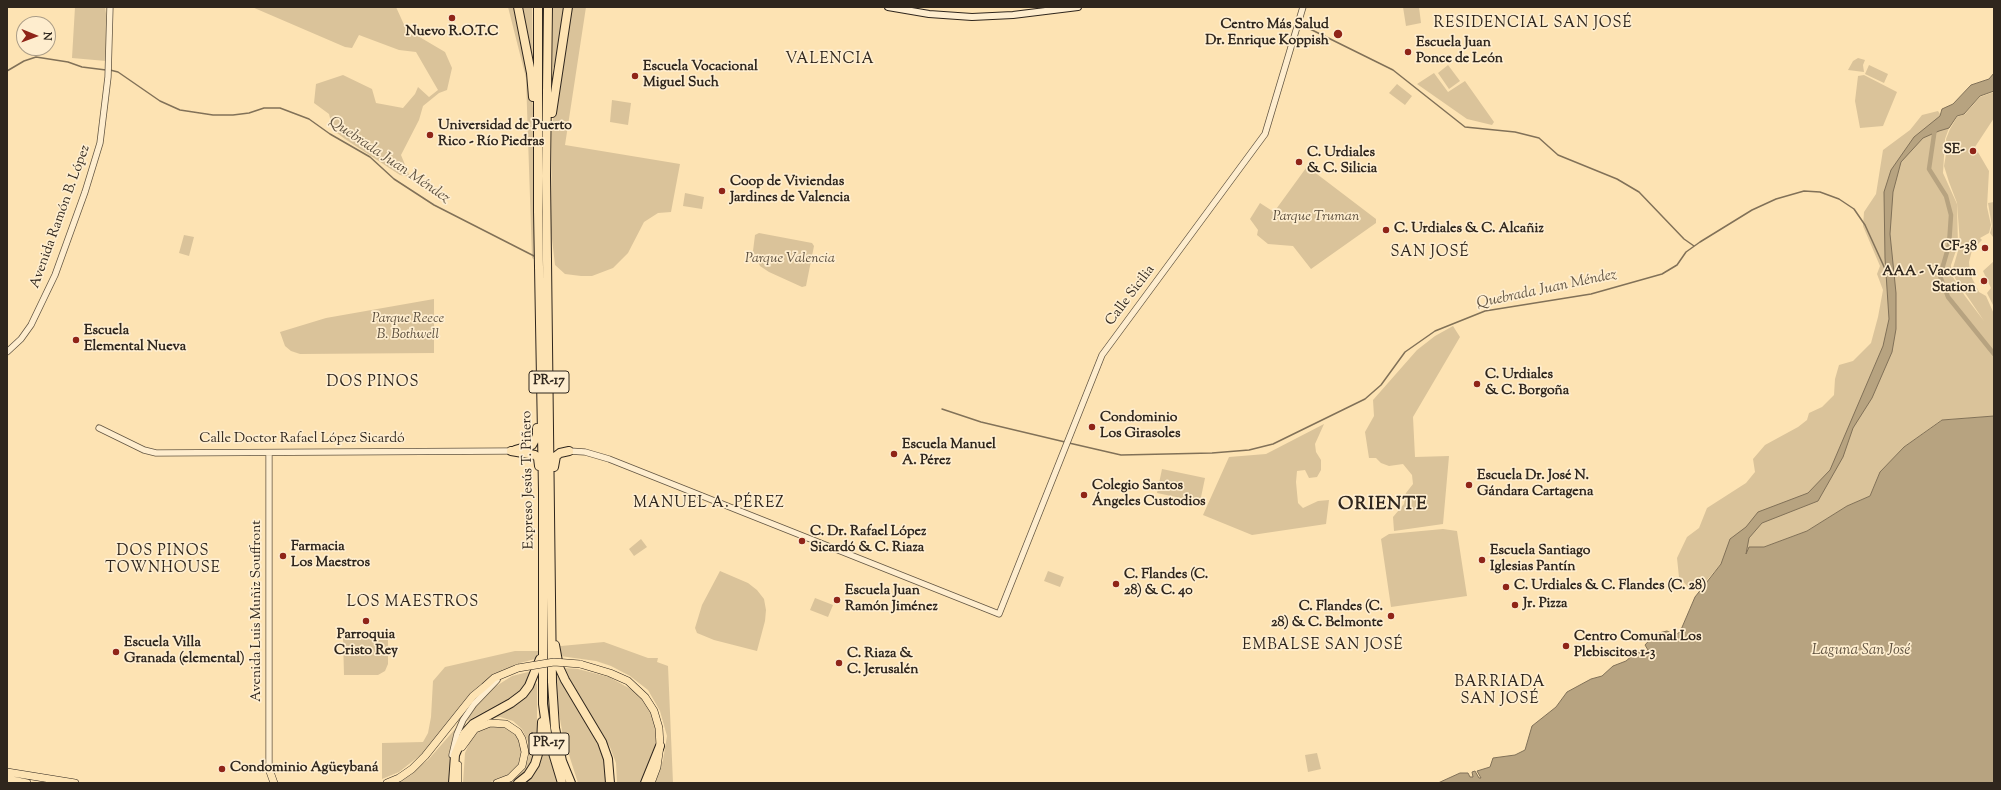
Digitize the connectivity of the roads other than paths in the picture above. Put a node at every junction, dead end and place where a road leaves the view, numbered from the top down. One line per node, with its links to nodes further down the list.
1 (110, 7): 11 (street, Avenida Ramón B. López)
2 (518, 7): 9 (highway)
3 (538, 7): 9 (highway, Expreso Jesús T. Piñero / PR-17)
4 (548, 7): 10 (highway, Expreso Jesús T. Piñero / PR-17)
5 (568, 7): 10 (highway)
6 (888, 7): 7 (main road)
7 (1078, 7)
8 (1303, 7): 15 (street, Calle Sicilia)
9 (537, 137): 12 (highway, Expreso Jesús T. Piñero / PR-17)
10 (548, 137): 12 (highway, Expreso Jesús T. Piñero / PR-17)
11 (7, 352)
12 (546, 414): 14 (highway); 15 (highway); 17 (highway, Expreso Jesús T. Piñero / PR-17)
13 (99, 428): 16 (street, Calle Doctor Rafael López Sicardó)
14 (511, 451): 16 (street, Calle Doctor Rafael López Sicardó); 17 (highway)
15 (568, 451): 17 (highway)
16 (269, 453): 23 (street, Avenida Luis Muñiz Souffront)
17 (547, 491): 18 (highway, Expreso Jesús T. Piñero / PR-17); 19 (highway, Expreso Jesús T. Piñero / PR-17)
18 (551, 604): 36 (highway, Expreso Jesús T. Piñero / PR-17); 37 (highway)
19 (543, 648): 21 (highway, Expreso Jesús T. Piñero / PR-17); 31 (highway)
20 (506, 672): 22 (highway, bridge); 30 (highway); 31 (street)
21 (544, 704): 34 (highway); 35 (highway, Expreso Jesús T. Piñero / PR-17)
22 (660, 746): 38 (highway); 39 (highway)
23 (269, 769): 28 (highway); 29 (highway)
24 (7, 772): 27 (highway)
25 (8, 780): 26 (highway)
26 (27, 783)
27 (75, 783)
28 (266, 783)
29 (274, 783)
30 (387, 783)
31 (453, 783)
32 (458, 783): 33 (highway)
33 (497, 783)
34 (518, 783)
35 (562, 783)
36 (570, 783)
37 (610, 783)
38 (645, 783)
39 (651, 783)

